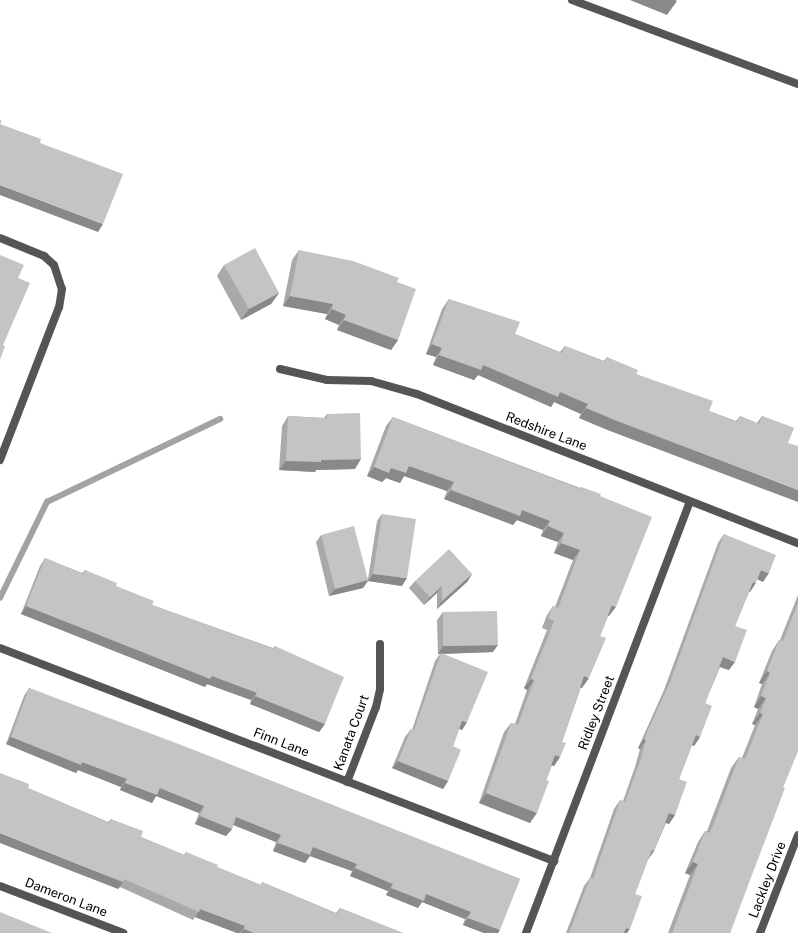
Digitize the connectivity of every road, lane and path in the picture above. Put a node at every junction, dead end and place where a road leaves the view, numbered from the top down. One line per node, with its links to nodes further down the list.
1 (572, 0): 2 (street)
2 (798, 84)
3 (0, 238): 5 (street)
4 (280, 369): 6 (street, Redshire Lane)
5 (0, 460)
6 (690, 502): 7 (street, Redshire Lane); 12 (street, Ridley Street)
7 (798, 543)
8 (380, 644): 10 (street, Kanata Court)
9 (0, 648): 10 (street, Finn Lane)
10 (347, 782): 12 (street, Finn Lane)
11 (798, 835): 16 (street, Lackley Drive)
12 (554, 861): 15 (street, Ridley Street)
13 (0, 886): 14 (street, Dameron Lane)
14 (123, 933)
15 (526, 933)
16 (760, 933)

